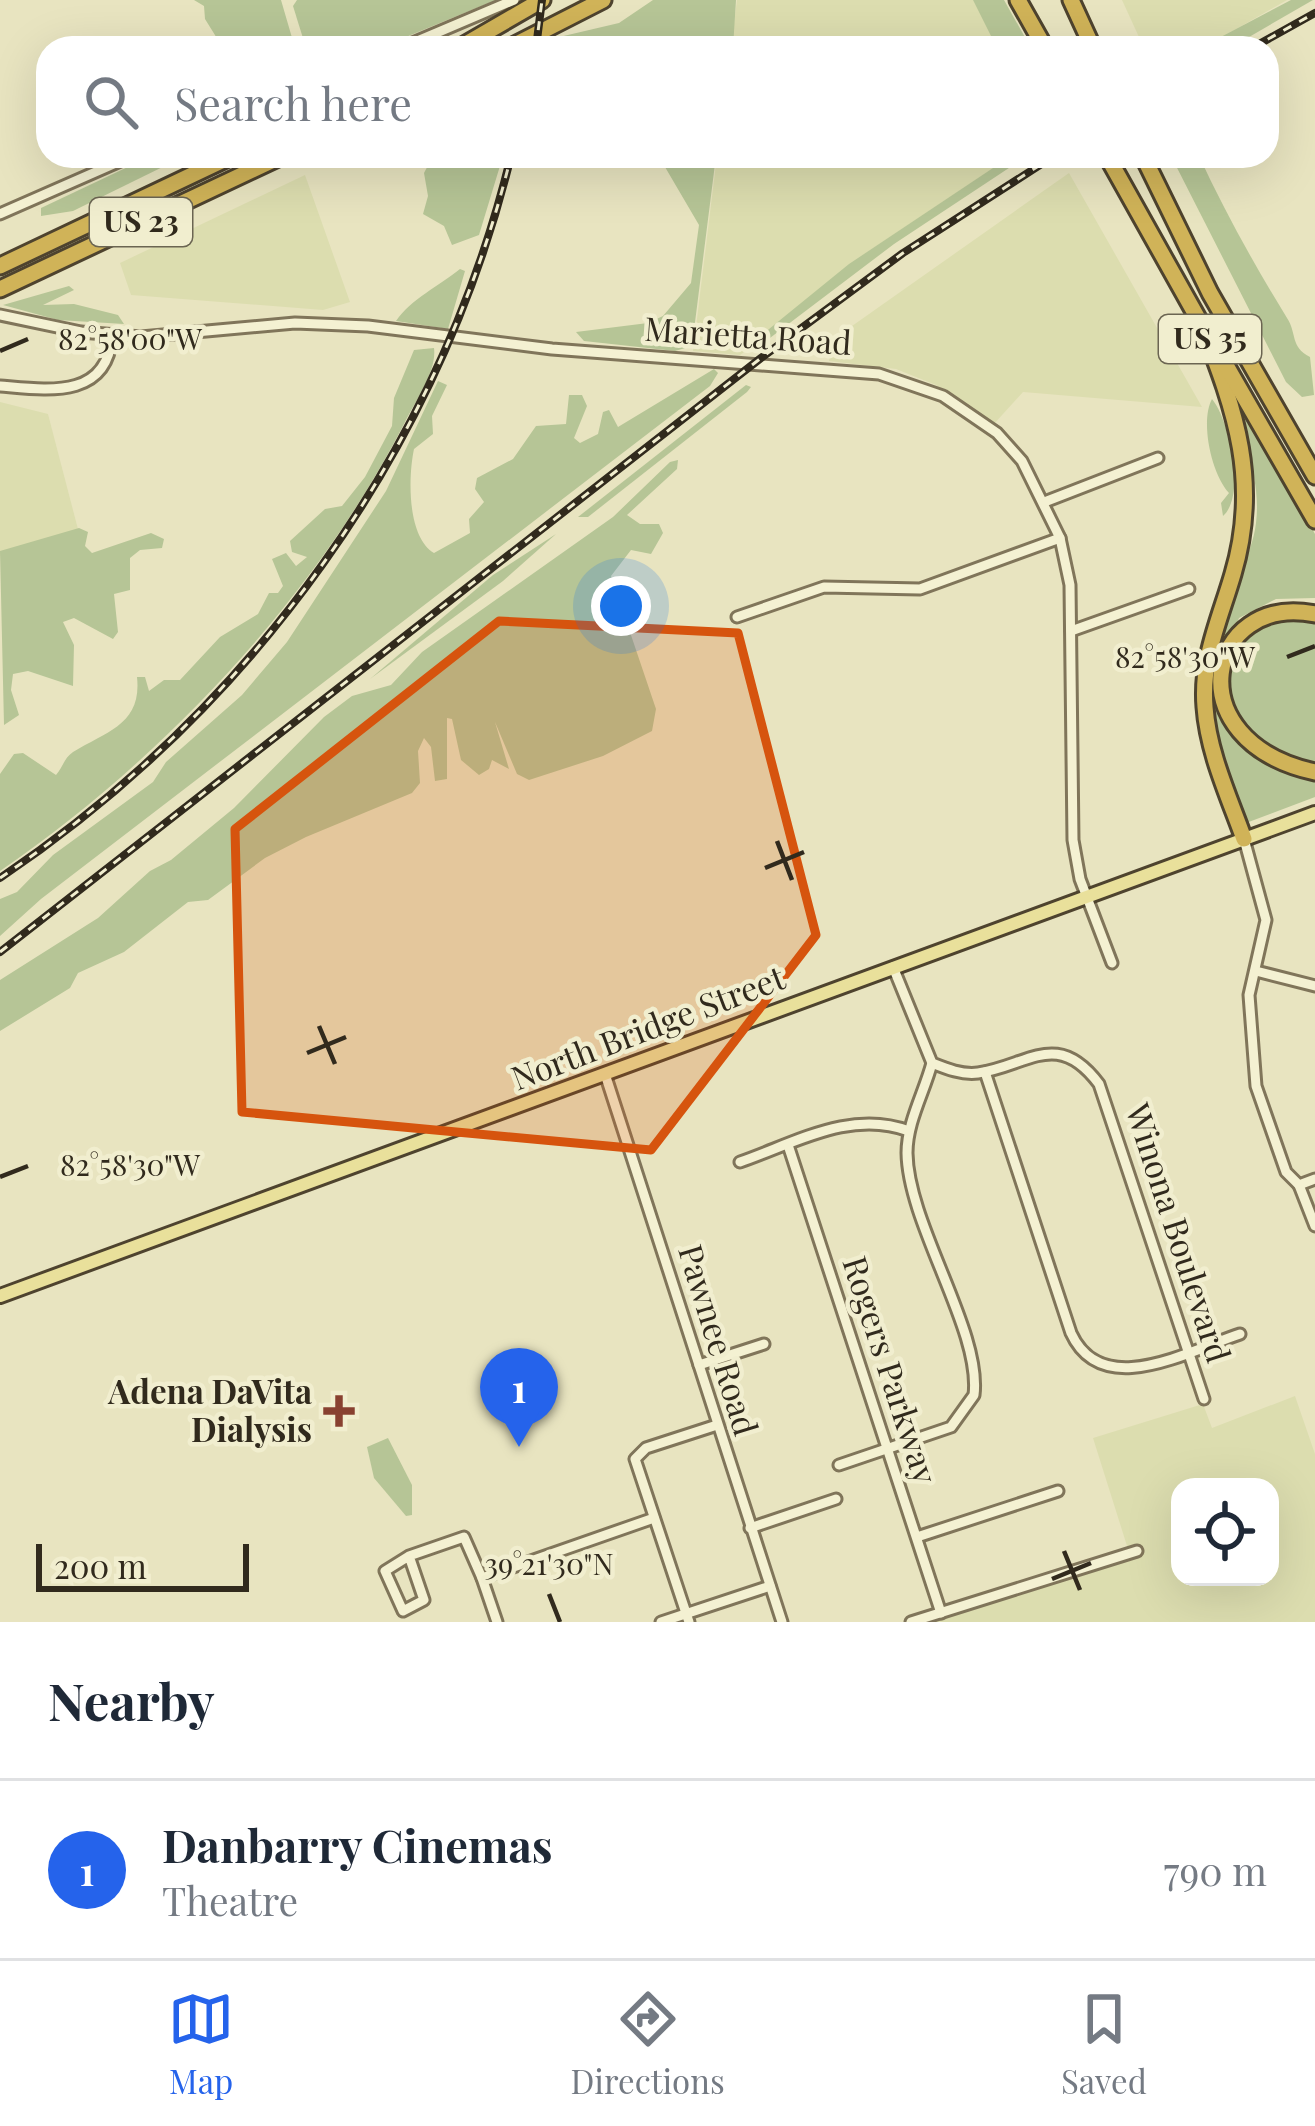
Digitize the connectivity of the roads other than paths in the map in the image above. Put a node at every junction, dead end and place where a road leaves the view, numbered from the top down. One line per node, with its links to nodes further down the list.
1 (514, 0): 6 (street)
2 (542, 0): 7 (highway)
3 (603, 0): 8 (highway)
4 (1018, 0): 9 (highway)
5 (1071, 0): 10 (highway)
6 (429, 36)
7 (480, 36)
8 (532, 36)
9 (1038, 36)
10 (1088, 36)
11 (105, 168): 16 (street)
12 (207, 168): 17 (highway, US 23)
13 (257, 168): 18 (highway, US 23)
14 (1114, 168): 20 (highway, US 35)
15 (1150, 168): 23 (highway, US 35)
16 (0, 214)
17 (0, 266)
18 (0, 289)
19 (3, 316): 21 (street, Marietta Road)
20 (1202, 326): 28 (highway, US 35); 36 (highway)
21 (112, 336): 22 (street); 27 (street, Marietta Road)
22 (0, 386)
23 (1279, 413): 25 (highway); 26 (highway, US 35)
24 (1158, 458): 27 (street)
25 (1315, 460)
26 (1315, 476)
27 (1047, 501): 29 (street, Marietta Road)
28 (1315, 520)
29 (1060, 538): 32 (street); 33 (street, Marietta Road)
30 (1189, 589): 33 (street)
31 (1315, 614): 34 (highway)
32 (737, 617)
33 (1071, 631): 37 (street, Marietta Road)
34 (1315, 772)
35 (1315, 813): 36 (main road, North Bridge Street)
36 (1244, 839): 37 (main road, North Bridge Street); 40 (street)
37 (1086, 895): 38 (street, Marietta Road); 39 (main road, North Bridge Street)
38 (1112, 963)
39 (892, 967): 42 (street); 44 (main road, North Bridge Street)
40 (1256, 971): 41 (street); 49 (street)
41 (1315, 986)
42 (932, 1064): 43 (street, Winona Boulevard); 45 (street)
43 (985, 1072): 54 (street, Winona Boulevard); 54 (street)
44 (605, 1073): 51 (main road, North Bridge Street); 55 (street, Pawnee Road)
45 (910, 1131): 46 (street); 58 (street)
46 (788, 1145): 47 (street); 58 (street, Rogers Parkway)
47 (740, 1162)
48 (1315, 1179): 49 (street)
49 (1299, 1185): 50 (street)
50 (1315, 1226)
51 (0, 1296)
52 (1240, 1334): 54 (street)
53 (764, 1344): 55 (street)
54 (1188, 1351): 56 (street, Winona Boulevard)
55 (699, 1365): 57 (street, Pawnee Road)
56 (1204, 1399)
57 (717, 1425): 62 (street); 63 (street, Pawnee Road)
58 (888, 1450): 59 (street); 64 (street, Rogers Parkway)
59 (839, 1465)
60 (1058, 1491): 64 (street)
61 (836, 1499): 63 (street)
62 (654, 1518): 67 (street); 70 (street)
63 (750, 1528): 68 (street, Pawnee Road)
64 (916, 1537): 69 (street, Rogers Parkway)
65 (1137, 1551): 69 (street)
66 (410, 1556): 66 (street); 67 (street)
67 (482, 1578): 71 (street)
68 (770, 1586): 70 (street); 73 (street, Pawnee Road)
69 (941, 1613): 74 (street)
70 (688, 1618): 72 (street)
71 (497, 1622)
72 (661, 1622)
73 (782, 1622)
74 (911, 1622)

